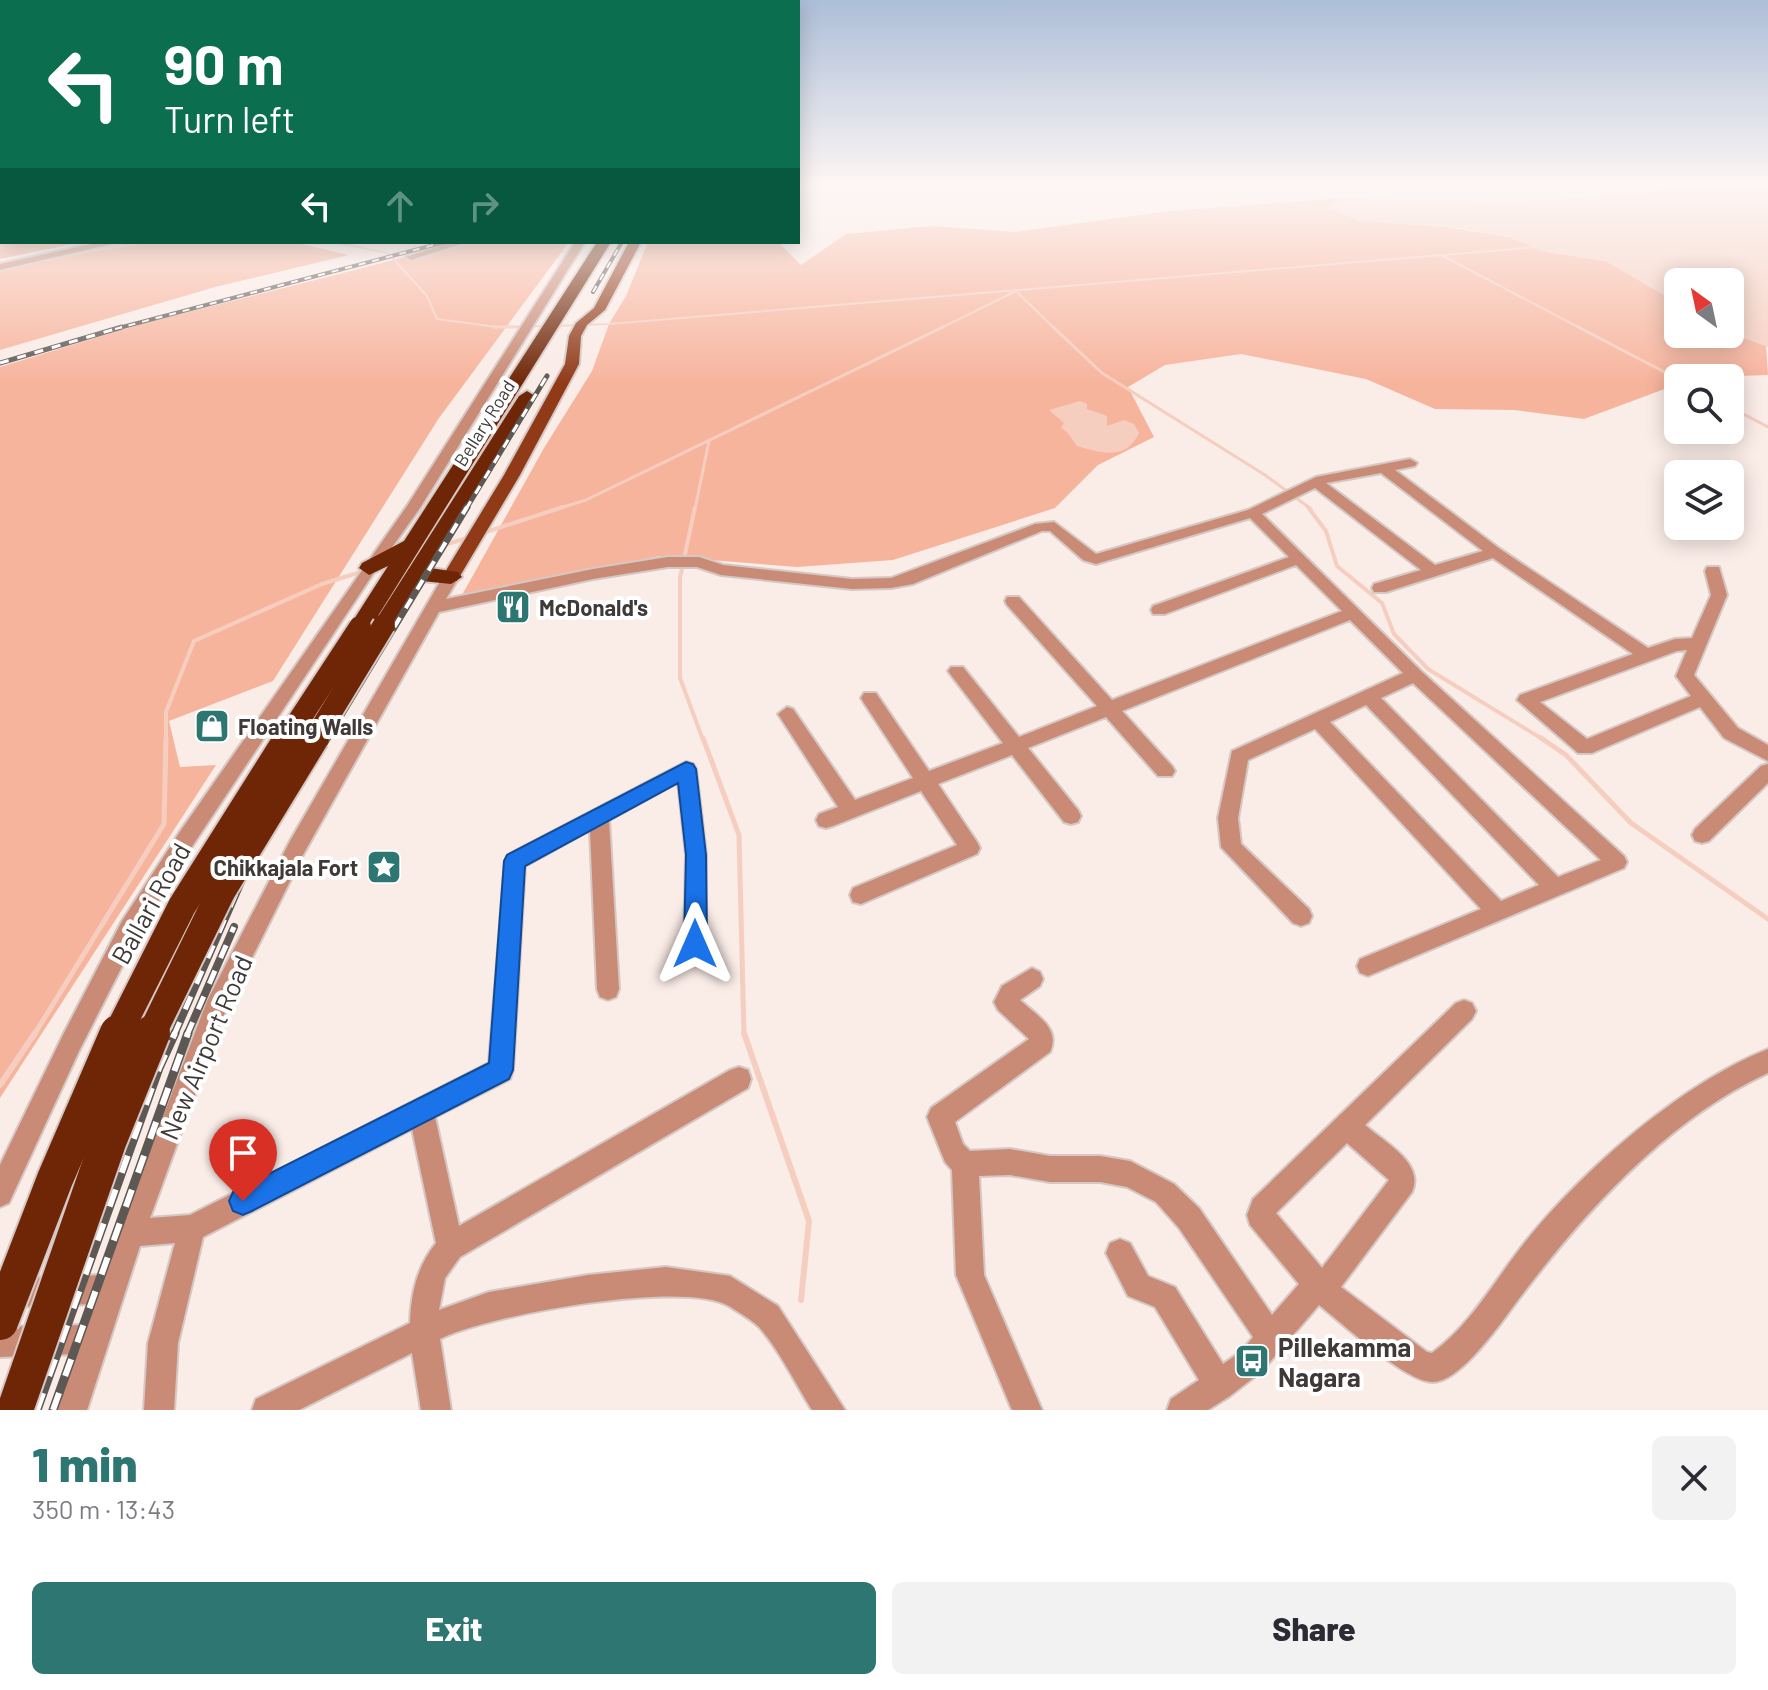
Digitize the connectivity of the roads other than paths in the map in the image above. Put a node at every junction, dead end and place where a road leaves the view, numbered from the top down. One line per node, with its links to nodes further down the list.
1 (53, 252): 9 (street)
2 (66, 252): 9 (street)
3 (429, 252): 8 (street)
4 (574, 252): 18 (street)
5 (599, 252): 10 (highway, Bellary Road)
6 (611, 252): 10 (highway, Bellary Road)
7 (630, 252): 21 (main road)
8 (411, 257)
9 (0, 265)
10 (522, 389): 16 (highway, Bellary Road)
11 (1410, 463): 12 (street)
12 (1382, 467): 13 (street); 15 (street)
13 (1316, 482): 14 (street); 19 (street)
14 (1253, 513): 17 (street); 24 (street)
15 (1495, 552): 19 (street); 29 (street)
16 (417, 556): 18 (highway); 21 (highway); 27 (highway, Ballari Road)
17 (1299, 559): 25 (street); 26 (street)
18 (367, 570): 62 (street)
19 (1431, 570): 22 (street)
20 (1713, 571): 28 (street)
21 (451, 577): 24 (street, New Airport Road)
22 (1380, 588)
23 (1013, 601): 35 (street)
24 (436, 607): 64 (street, New Airport Road)
25 (1159, 610)
26 (1353, 613): 31 (street); 35 (street)
27 (372, 626): 70 (highway, Ballari Road, bridge); 76 (highway, Ballari Road, bridge)
28 (1698, 644): 29 (street); 34 (street)
29 (1646, 655): 34 (street)
30 (957, 671): 38 (street)
31 (1415, 675): 32 (street); 48 (street)
32 (1368, 696): 37 (street); 48 (street)
33 (870, 698): 42 (street)
34 (1703, 698): 39 (street)
35 (1111, 708): 38 (street); 40 (street)
36 (787, 714): 43 (street)
37 (1317, 720): 50 (street); 51 (street)
38 (1016, 746): 42 (street); 45 (street)
39 (1768, 754)
40 (1165, 771)
41 (1768, 771): 47 (street)
42 (926, 781): 43 (street); 49 (street)
43 (851, 811): 46 (street)
44 (599, 816): 52 (street); 55 (street); 59 (street)
45 (1071, 816)
46 (826, 820)
47 (1702, 835)
48 (1555, 888): 50 (street)
49 (861, 895)
50 (1498, 912): 53 (street)
51 (1301, 916)
52 (695, 944)
53 (1368, 966)
54 (1032, 979): 61 (street)
55 (608, 989)
56 (1464, 1011): 60 (street)
57 (1768, 1061): 68 (street)
58 (739, 1079): 65 (street)
59 (421, 1109): 63 (street); 65 (street)
60 (1346, 1126): 68 (street); 68 (street)
61 (965, 1164): 72 (street); 82 (street)
62 (0, 1194)
63 (192, 1228): 64 (street); 78 (street)
64 (131, 1233): 67 (street, New Airport Road)
65 (450, 1247): 71 (street)
66 (1120, 1253): 75 (street)
67 (113, 1289): 69 (street); 73 (street, New Airport Road)
68 (1322, 1290): 72 (street)
69 (0, 1294)
70 (0, 1322)
71 (424, 1333): 79 (street); 80 (street); 81 (street)
72 (1271, 1338): 75 (street)
73 (96, 1339): 74 (street); 77 (street, New Airport Road)
74 (0, 1342)
75 (1219, 1385): 83 (street)
76 (15, 1410)
77 (72, 1410)
78 (159, 1410)
79 (267, 1410)
80 (436, 1410)
81 (830, 1410)
82 (1027, 1410)
83 (1182, 1410)

